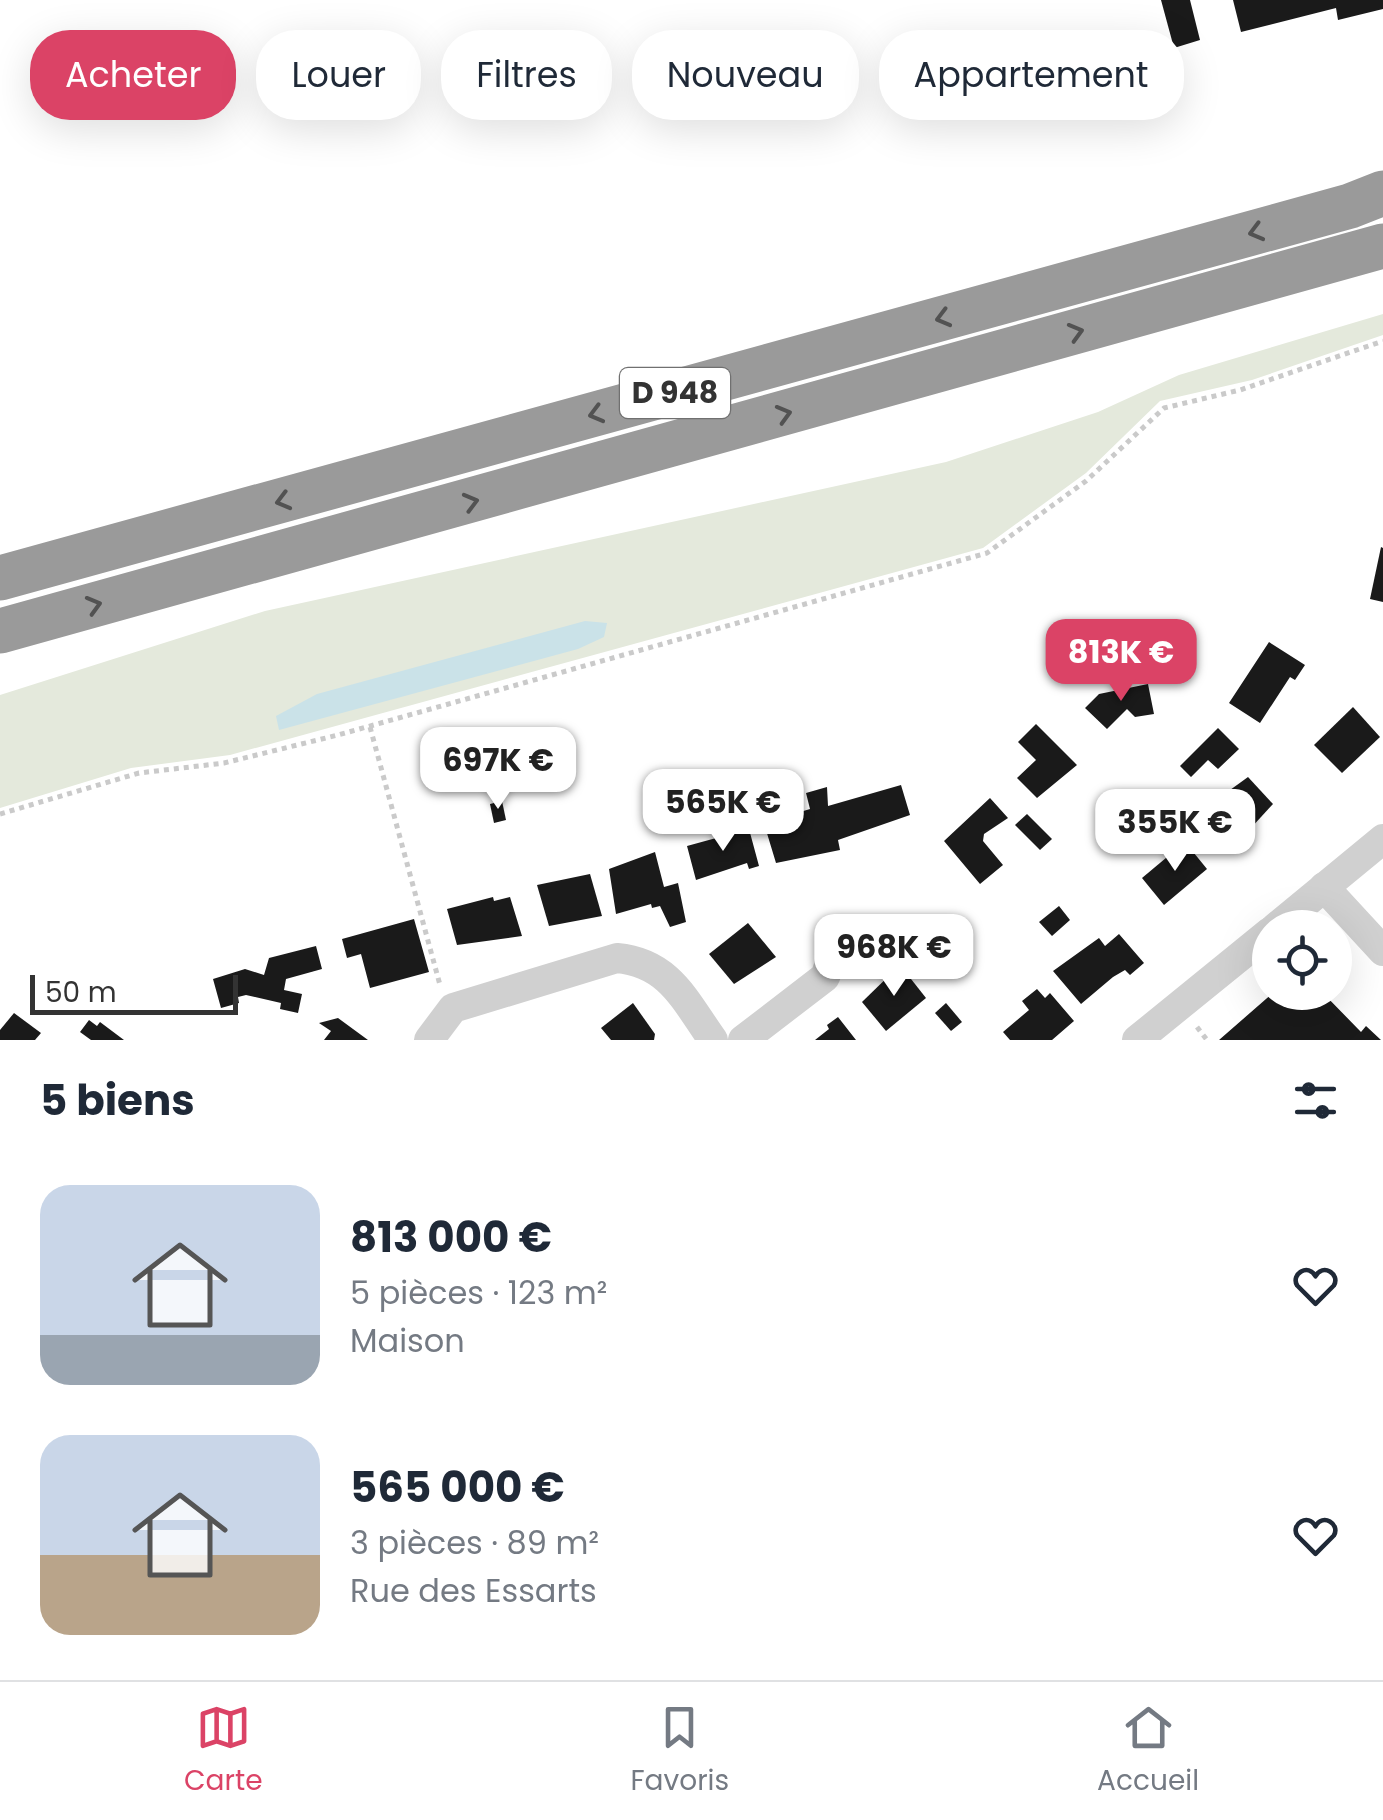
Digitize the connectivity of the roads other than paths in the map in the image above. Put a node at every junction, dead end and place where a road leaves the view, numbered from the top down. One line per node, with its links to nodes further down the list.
1 (1372, 200): 3 (highway, D 948, one-way to 3)
2 (1383, 246): 4 (highway, D 948, one-way to 2)
3 (0, 578)
4 (0, 631)
5 (1383, 839): 6 (street)
6 (1324, 887): 7 (street); 10 (street)
7 (1296, 910)
8 (838, 940): 13 (street)
9 (1252, 946): 14 (street)
10 (1383, 951)
11 (429, 1040): 12 (street)
12 (713, 1040)
13 (743, 1040)
14 (1137, 1040)

